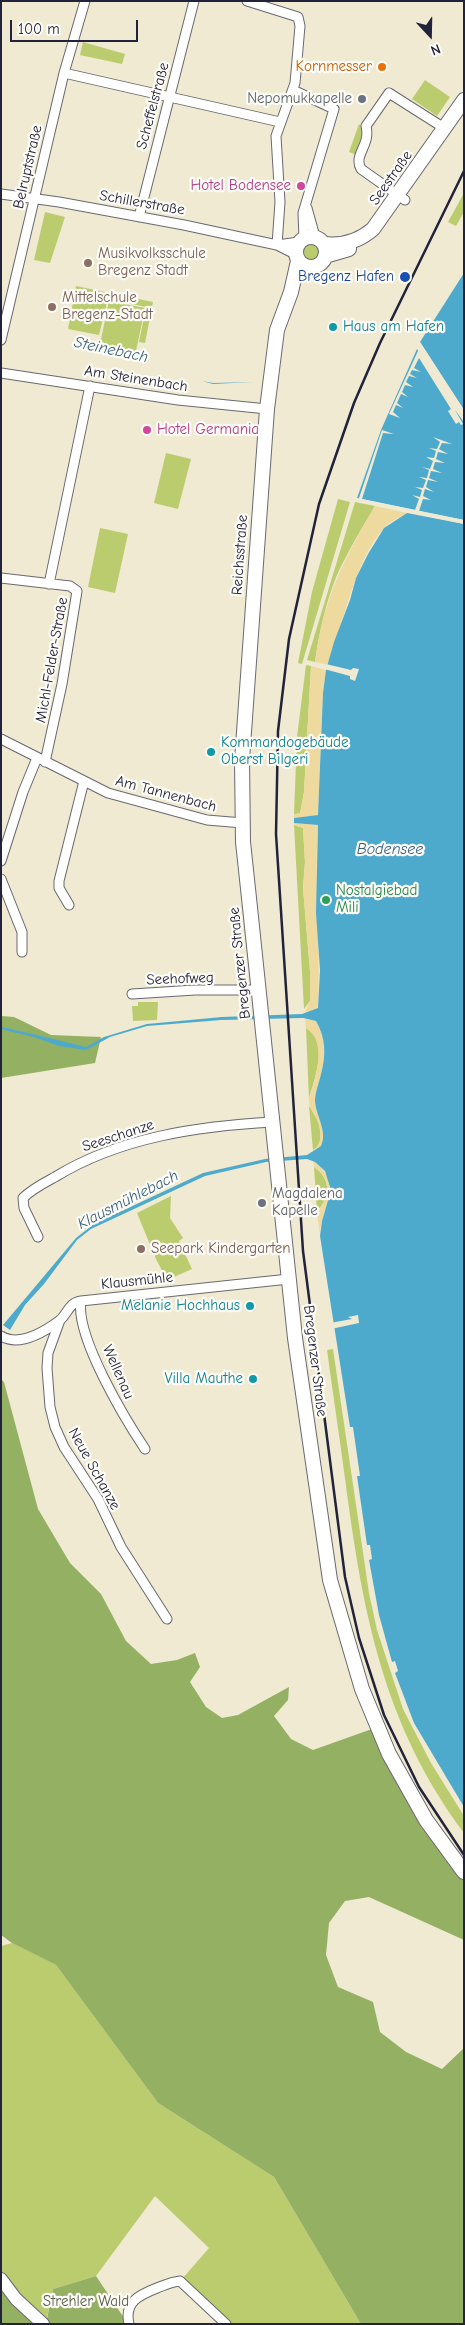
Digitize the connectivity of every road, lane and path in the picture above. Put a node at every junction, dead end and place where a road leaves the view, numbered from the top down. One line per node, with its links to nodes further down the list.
1 (85, 1): 4 (street, Belruptstraße)
2 (194, 1): 6 (street, Scheffelstraße)
3 (247, 1): 5 (street)
4 (64, 73): 6 (street); 12 (street, Belruptstraße)
5 (292, 90): 9 (street); 16 (street)
6 (170, 97): 9 (street); 14 (street, Scheffelstraße)
7 (464, 100): 13 (main road, Seestraße)
8 (464, 118): 13 (main road, Seestraße)
9 (280, 122): 15 (street)
10 (441, 126): 13 (street)
11 (1, 194): 12 (street, Schillerstraße)
12 (34, 198): 14 (street, Schillerstraße); 18 (street, Belruptstraße)
13 (402, 198): 16 (main road, Seestraße)
14 (139, 217): 15 (street, Schillerstraße)
15 (276, 245): 16 (street, Schillerstraße)
16 (309, 248): 17 (main road, Reichsstraße); 17 (main road, Reichsstraße)
17 (291, 292): 21 (main road, Reichsstraße)
18 (1, 340)
19 (1, 373): 20 (street, Am Steinenbach)
20 (90, 386): 21 (street, Am Steinenbach); 23 (street, Michl-Felder-Straße)
21 (267, 409): 27 (main road, Reichsstraße)
22 (1, 578): 23 (street, Michl-Felder-Straße)
23 (49, 584): 25 (street, Michl-Felder-Straße)
24 (1, 739): 25 (street, Am Tannenbach)
25 (41, 760): 26 (street, Am Tannenbach); 28 (street, Michl-Felder-Straße)
26 (84, 781): 27 (street, Am Tannenbach); 30 (street)
27 (243, 823): 32 (main road, Bregenzer Straße)
28 (1, 861)
29 (1, 879): 31 (street)
30 (69, 905)
31 (22, 952)
32 (258, 990): 33 (street, Seehofweg); 34 (main road, Bregenzer Straße)
33 (132, 994)
34 (273, 1122): 35 (street, Seeschanze); 36 (main road, Bregenzer Straße)
35 (38, 1237)
36 (289, 1279): 37 (street, Klausmühle); 42 (main road, Bregenzer Straße)
37 (81, 1301): 38 (street, Klausmühle); 40 (street, Wellenau)
38 (60, 1320): 39 (street, Klausmühle); 41 (street, Neue Schanze)
39 (1, 1336)
40 (145, 1449)
41 (167, 1618)
42 (464, 1872)
43 (1, 2279): 44 (street)
44 (43, 2324)
45 (129, 2324): 46 (street)
46 (226, 2324)

